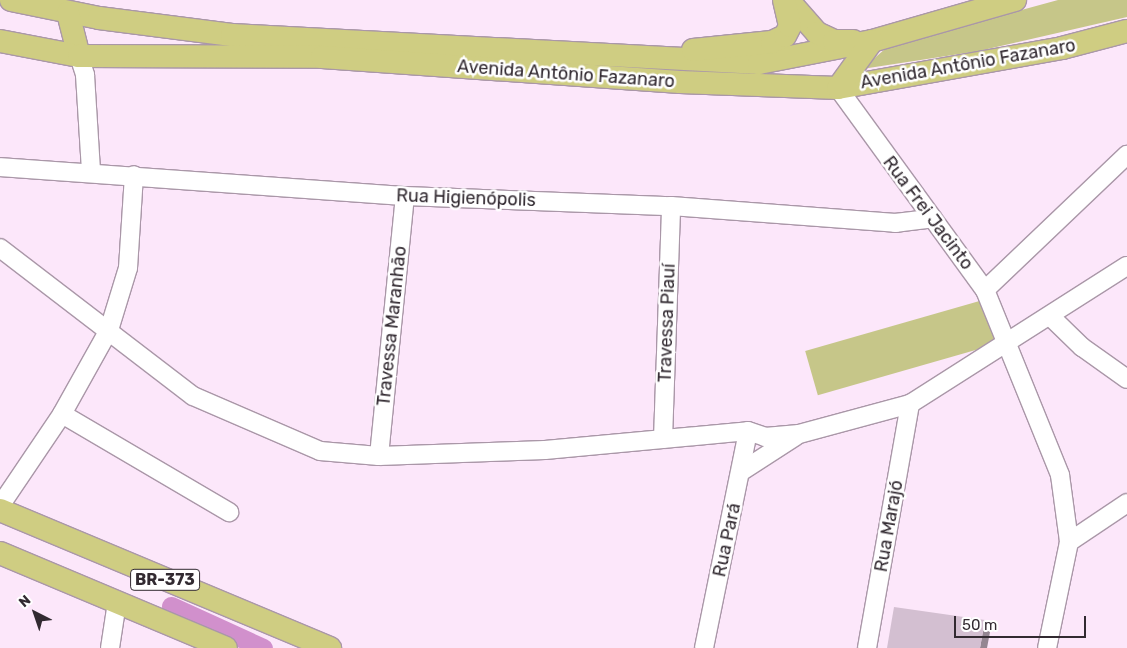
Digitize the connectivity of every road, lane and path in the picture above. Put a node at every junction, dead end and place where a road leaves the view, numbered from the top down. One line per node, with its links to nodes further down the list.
1 (11, 0): 4 (main road, Avenida Antônio Fazanaro)
2 (786, 0): 7 (main road); 9 (main road)
3 (1015, 0): 7 (main road, Avenida Antônio Fazanaro)
4 (67, 7): 8 (main road); 9 (main road, Avenida Antônio Fazanaro)
5 (1127, 31): 10 (main road, Avenida Antônio Fazanaro)
6 (0, 41): 8 (main road, Avenida Antônio Fazanaro)
7 (872, 41): 9 (main road, Avenida Antônio Fazanaro); 10 (main road)
8 (79, 56): 10 (main road, Avenida Antônio Fazanaro); 13 (street)
9 (642, 60)
10 (838, 88): 17 (street, Rua Frei Jacinto)
11 (1127, 155): 20 (street)
12 (0, 167): 13 (street, Rua Higienópolis)
13 (92, 171): 14 (street, Rua Higienópolis)
14 (134, 175): 15 (street, Rua Higienópolis); 22 (street)
15 (405, 196): 16 (street, Rua Higienópolis); 30 (street, Travessa Maranhão)
16 (671, 206): 17 (street, Rua Higienópolis); 29 (street, Travessa Piauí)
17 (933, 218): 20 (street, Rua Frei Jacinto)
18 (0, 248): 22 (street)
19 (1127, 266): 21 (street)
20 (985, 290): 23 (street, Rua Frei Jacinto)
21 (1051, 317): 23 (street); 24 (street)
22 (109, 330): 26 (street); 30 (street)
23 (1008, 344): 25 (street); 36 (street, Rua Frei Jacinto)
24 (1127, 379)
25 (910, 404): 28 (street); 43 (street, Rua Marajó)
26 (62, 414): 33 (street); 35 (street)
27 (748, 431): 28 (street); 29 (street); 31 (street, Rua Pará)
28 (799, 434): 31 (street)
29 (663, 439): 30 (street)
30 (379, 456)
31 (742, 471): 42 (street, Rua Pará)
32 (1127, 502): 36 (street)
33 (0, 506)
34 (0, 510): 41 (main road, BR-373)
35 (229, 512)
36 (1069, 542): 44 (street, Rua Frei Jacinto)
37 (0, 553): 38 (main road, BR-373)
38 (117, 602): 39 (street); 40 (main road, BR-373)
39 (110, 648)
40 (226, 648)
41 (330, 648)
42 (704, 648)
43 (868, 648)
44 (1047, 648)

